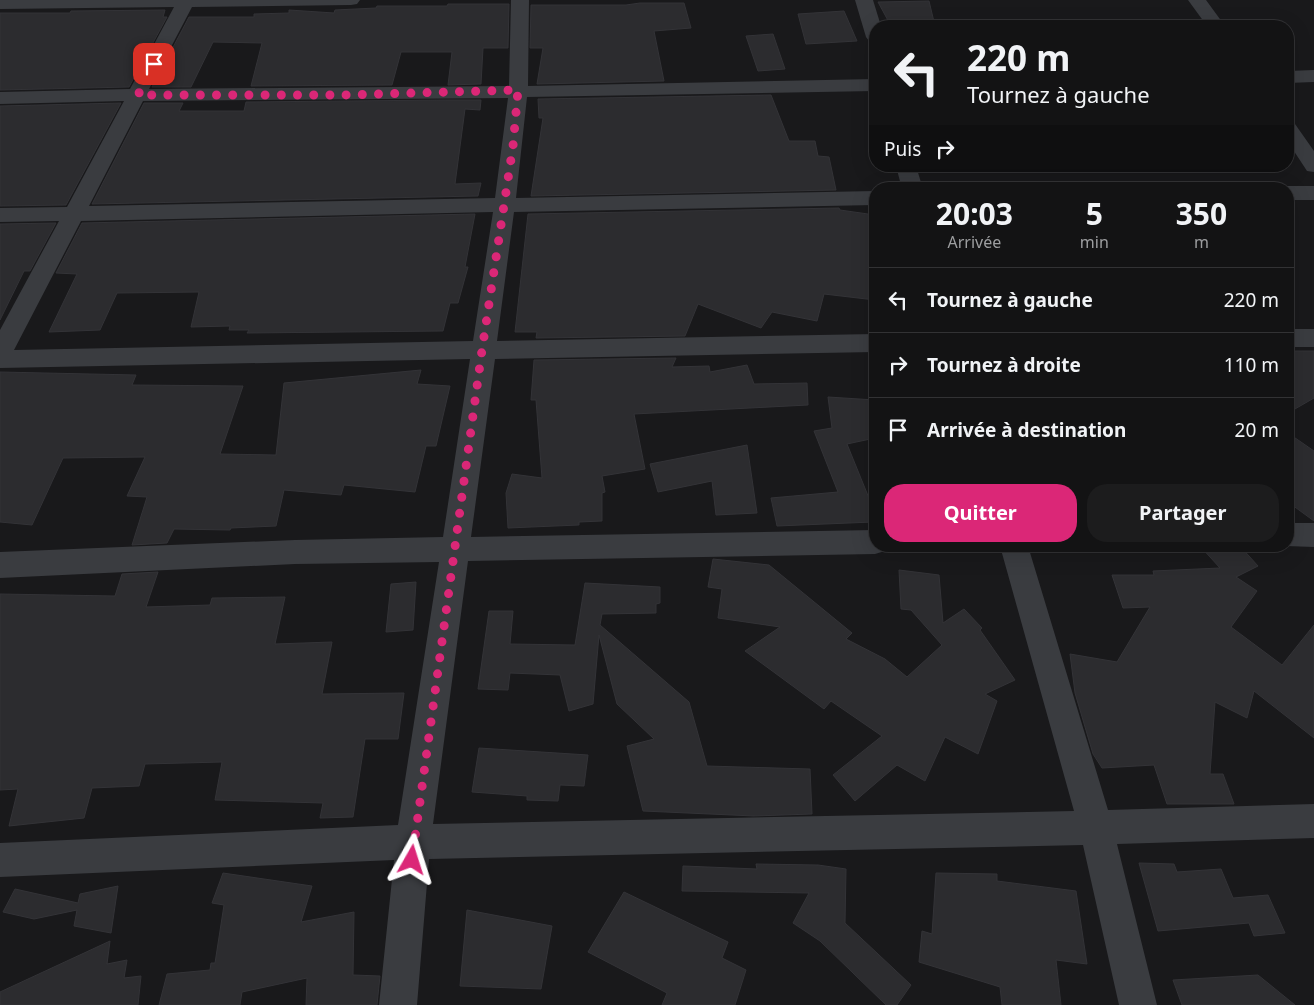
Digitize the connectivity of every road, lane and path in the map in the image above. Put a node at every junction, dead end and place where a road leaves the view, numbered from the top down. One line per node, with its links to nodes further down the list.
1 (351, 0): 5 (street)
2 (520, 0): 12 (street)
3 (864, 0): 7 (street)
4 (1197, 0): 8 (street)
5 (186, 1): 6 (street); 13 (street)
6 (0, 4)
7 (870, 20)
8 (1212, 20)
9 (1294, 76): 10 (street)
10 (1314, 76)
11 (869, 85): 12 (street)
12 (518, 90): 13 (street); 20 (street)
13 (138, 95): 14 (street); 21 (street)
14 (0, 98)
15 (1294, 137): 16 (street)
16 (1314, 166)
17 (1314, 192): 18 (street)
18 (1294, 193)
19 (869, 198): 20 (street)
20 (504, 204): 21 (street); 26 (street)
21 (74, 214): 22 (street); 27 (street)
22 (0, 215)
23 (1294, 338): 24 (street)
24 (1314, 338)
25 (869, 343): 26 (street)
26 (482, 350): 28 (street); 32 (street)
27 (0, 353)
28 (0, 358)
29 (1294, 534): 30 (street)
30 (1314, 535)
31 (869, 542): 32 (street)
32 (455, 548): 34 (street); 37 (street)
33 (1016, 552): 36 (street)
34 (0, 566)
35 (1314, 821): 36 (street)
36 (1096, 828): 37 (street); 40 (street)
37 (413, 842): 38 (street); 39 (street)
38 (0, 860)
39 (398, 1005)
40 (1138, 1005)

